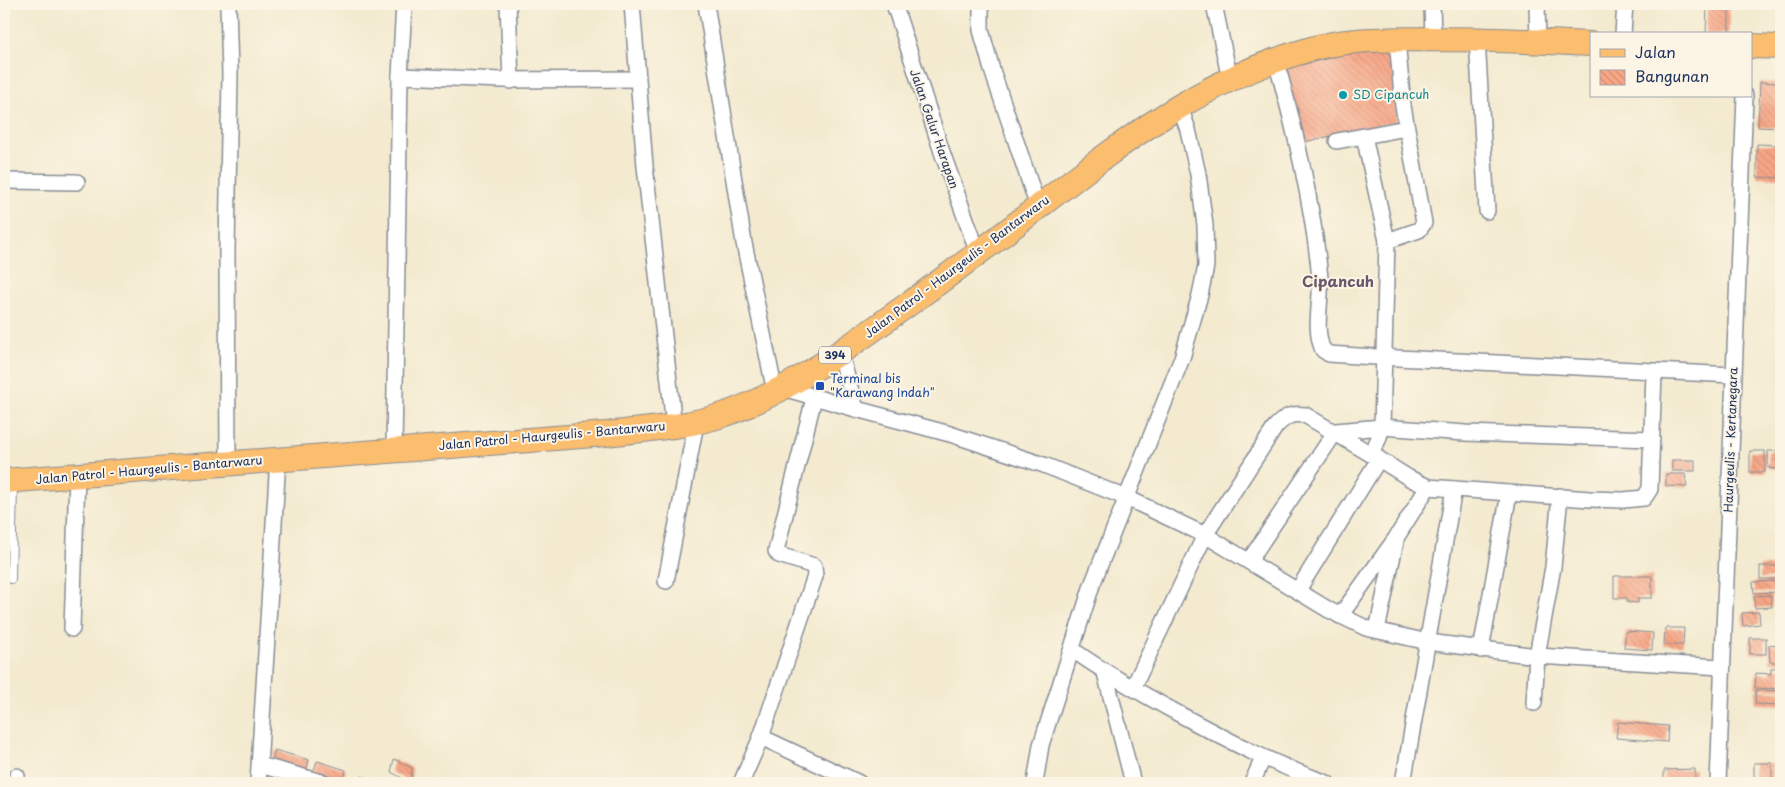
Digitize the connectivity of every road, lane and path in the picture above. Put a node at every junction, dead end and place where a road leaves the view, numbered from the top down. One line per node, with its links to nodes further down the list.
1 (228, 4): 52 (street)
2 (404, 4): 23 (street)
3 (508, 4): 25 (street)
4 (632, 4): 24 (street)
5 (706, 4): 42 (street)
6 (894, 4): 37 (street, Jalan Galur Harapan)
7 (1214, 4): 26 (street)
8 (1432, 4): 14 (street)
9 (1537, 4): 16 (street)
10 (1625, 4): 12 (street)
11 (981, 9): 34 (street)
12 (1623, 32)
13 (1397, 39): 14 (main road, Jalan Patrol - Haurgeulis - Bantarwaru / 394); 20 (main road, Jalan Patrol - Haurgeulis - Bantarwaru / 394); 29 (street)
14 (1433, 39): 15 (main road, Jalan Patrol - Haurgeulis - Bantarwaru / 394)
15 (1477, 39): 16 (main road, Jalan Patrol - Haurgeulis - Bantarwaru / 394); 35 (street)
16 (1538, 41): 17 (main road, Jalan Patrol - Haurgeulis - Bantarwaru / 394)
17 (1590, 44)
18 (1752, 46): 19 (main road)
19 (1781, 47)
20 (1276, 61): 26 (main road, Jalan Patrol - Haurgeulis - Bantarwaru / 394); 39 (street)
21 (1752, 61): 22 (main road)
22 (1781, 61)
23 (400, 76): 25 (street); 49 (street)
24 (637, 79): 25 (street); 45 (street)
25 (511, 80)
26 (1230, 80): 28 (main road, Jalan Patrol - Haurgeulis - Bantarwaru / 394)
27 (1745, 98): 41 (street, Haurgeulis - Kertanegara)
28 (1179, 104): 34 (main road, Jalan Patrol - Haurgeulis - Bantarwaru / 394); 59 (street)
29 (1406, 128): 30 (street); 36 (street)
30 (1364, 136): 31 (street); 36 (street)
31 (1337, 141)
32 (4, 181): 33 (street)
33 (77, 182)
34 (1038, 207): 37 (main road, Jalan Patrol - Haurgeulis - Bantarwaru / 394)
35 (1486, 211)
36 (1387, 241): 39 (street)
37 (978, 253): 38 (main road, Jalan Patrol - Haurgeulis - Bantarwaru / 394)
38 (840, 352): 42 (main road, Jalan Patrol - Haurgeulis - Bantarwaru / 394); 44 (street)
39 (1384, 357): 40 (street); 46 (street)
40 (1654, 372): 41 (street); 48 (street)
41 (1733, 375): 73 (street, Haurgeulis - Kertanegara)
42 (779, 390): 43 (street); 45 (main road, Jalan Patrol - Haurgeulis - Bantarwaru / 394)
43 (814, 398): 44 (street); 77 (street)
44 (856, 409): 59 (street)
45 (685, 424): 49 (main road, Jalan Patrol - Haurgeulis - Bantarwaru / 394); 64 (street)
46 (1382, 427): 47 (street); 48 (street); 50 (street)
47 (1336, 431): 50 (street); 60 (street); 62 (street)
48 (1652, 439): 58 (street)
49 (394, 449): 51 (main road, Jalan Patrol - Haurgeulis - Bantarwaru / 394)
50 (1375, 456): 55 (street); 65 (street)
51 (278, 460): 52 (main road, Jalan Patrol - Haurgeulis - Bantarwaru / 394); 79 (street)
52 (228, 462): 53 (main road, Jalan Patrol - Haurgeulis - Bantarwaru / 394)
53 (77, 476): 54 (main road, Jalan Patrol - Haurgeulis - Bantarwaru / 394); 67 (street)
54 (8, 481): 63 (lane)
55 (1428, 487): 56 (street); 61 (street)
56 (1454, 489): 57 (street); 69 (street)
57 (1509, 493): 58 (street); 71 (street)
58 (1560, 496): 72 (street)
59 (1127, 498): 60 (street); 70 (street)
60 (1204, 535): 62 (street); 75 (street)
61 (1396, 538): 66 (street); 68 (street)
62 (1249, 561): 65 (street)
63 (11, 579)
64 (666, 581)
65 (1298, 590): 66 (street)
66 (1340, 616): 68 (street)
67 (72, 629)
68 (1377, 630): 69 (street)
69 (1428, 642): 71 (street); 88 (street)
70 (1073, 650): 74 (street); 84 (street)
71 (1481, 650): 72 (street)
72 (1537, 656): 73 (street); 76 (street)
73 (1721, 667): 89 (street, Haurgeulis - Kertanegara)
74 (1105, 673): 75 (street); 85 (street)
75 (1132, 688): 78 (street)
76 (1534, 704)
77 (761, 736): 82 (street); 83 (street)
78 (1263, 758): 86 (street); 87 (street)
79 (260, 765): 80 (street); 81 (street)
80 (258, 783)
81 (325, 783)
82 (741, 783)
83 (859, 783)
84 (1036, 783)
85 (1133, 783)
86 (1252, 783)
87 (1326, 783)
88 (1403, 783)
89 (1718, 783)

